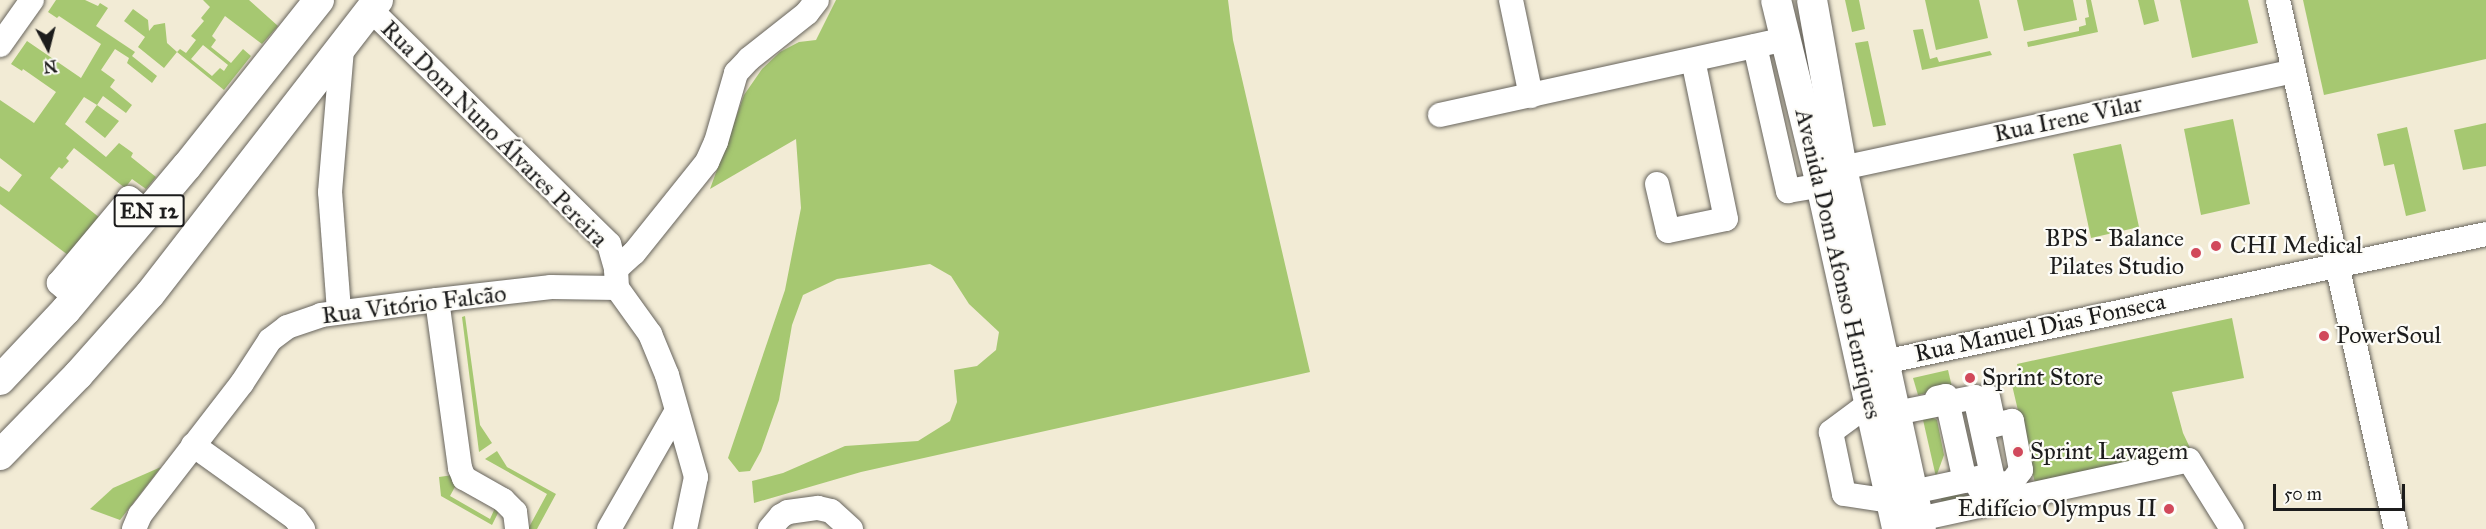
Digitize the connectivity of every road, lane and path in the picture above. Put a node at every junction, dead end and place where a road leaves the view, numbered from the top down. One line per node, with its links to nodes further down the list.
1 (32, 0): 9 (street)
2 (319, 0): 24 (main road, EN 12)
3 (817, 0): 20 (street)
4 (1511, 0): 14 (street)
5 (2278, 0): 13 (street)
6 (370, 3): 11 (main road, EN 12); 20 (street, Rua Dom Nuno Álvares Pereira)
7 (1812, 4): 8 (main road, Avenida Dom Afonso Henriques); 8 (main road)
8 (1792, 36): 10 (street); 16 (main road, Avenida Dom Afonso Henriques)
9 (0, 45)
10 (1755, 46): 12 (street); 16 (street, Rua Irene Vilar)
11 (342, 48): 22 (street); 29 (main road, EN 12)
12 (1693, 60): 14 (street); 17 (street)
13 (2294, 71): 16 (street, Rua Irene Vilar); 19 (street)
14 (1531, 96): 15 (street)
15 (1440, 115)
16 (1832, 177): 23 (main road, Avenida Dom Afonso Henriques); 26 (main road, Avenida Dom Afonso Henriques)
17 (1658, 184)
18 (2486, 234): 19 (street, Rua Manuel Dias Fonseca)
19 (2336, 264): 23 (street, Rua Manuel Dias Fonseca); 41 (street)
20 (617, 278): 21 (street, Rua Vitório Falcão); 27 (street, Rua Dom Nuno Álvares Pereira)
21 (437, 300): 22 (street, Rua Vitório Falcão); 36 (street)
22 (339, 311): 28 (street, Rua Vitório Falcão)
23 (1884, 362): 26 (main road, Avenida Dom Afonso Henriques)
24 (0, 380)
25 (1953, 402): 26 (street); 30 (street); 30 (street)
26 (1883, 408): 32 (main road, Avenida Dom Afonso Henriques); 32 (street)
27 (676, 412): 37 (street); 38 (street, Rua Dom Nuno Álvares Pereira)
28 (193, 445): 34 (street, Rua Vitório Falcão); 35 (street)
29 (0, 454)
30 (1965, 481): 32 (street)
31 (846, 501): 39 (street)
32 (1908, 514): 40 (street)
33 (762, 526): 39 (street)
34 (134, 529)
35 (303, 529)
36 (517, 529)
37 (609, 529)
38 (685, 529)
39 (851, 529)
40 (2232, 529)
41 (2396, 529)

